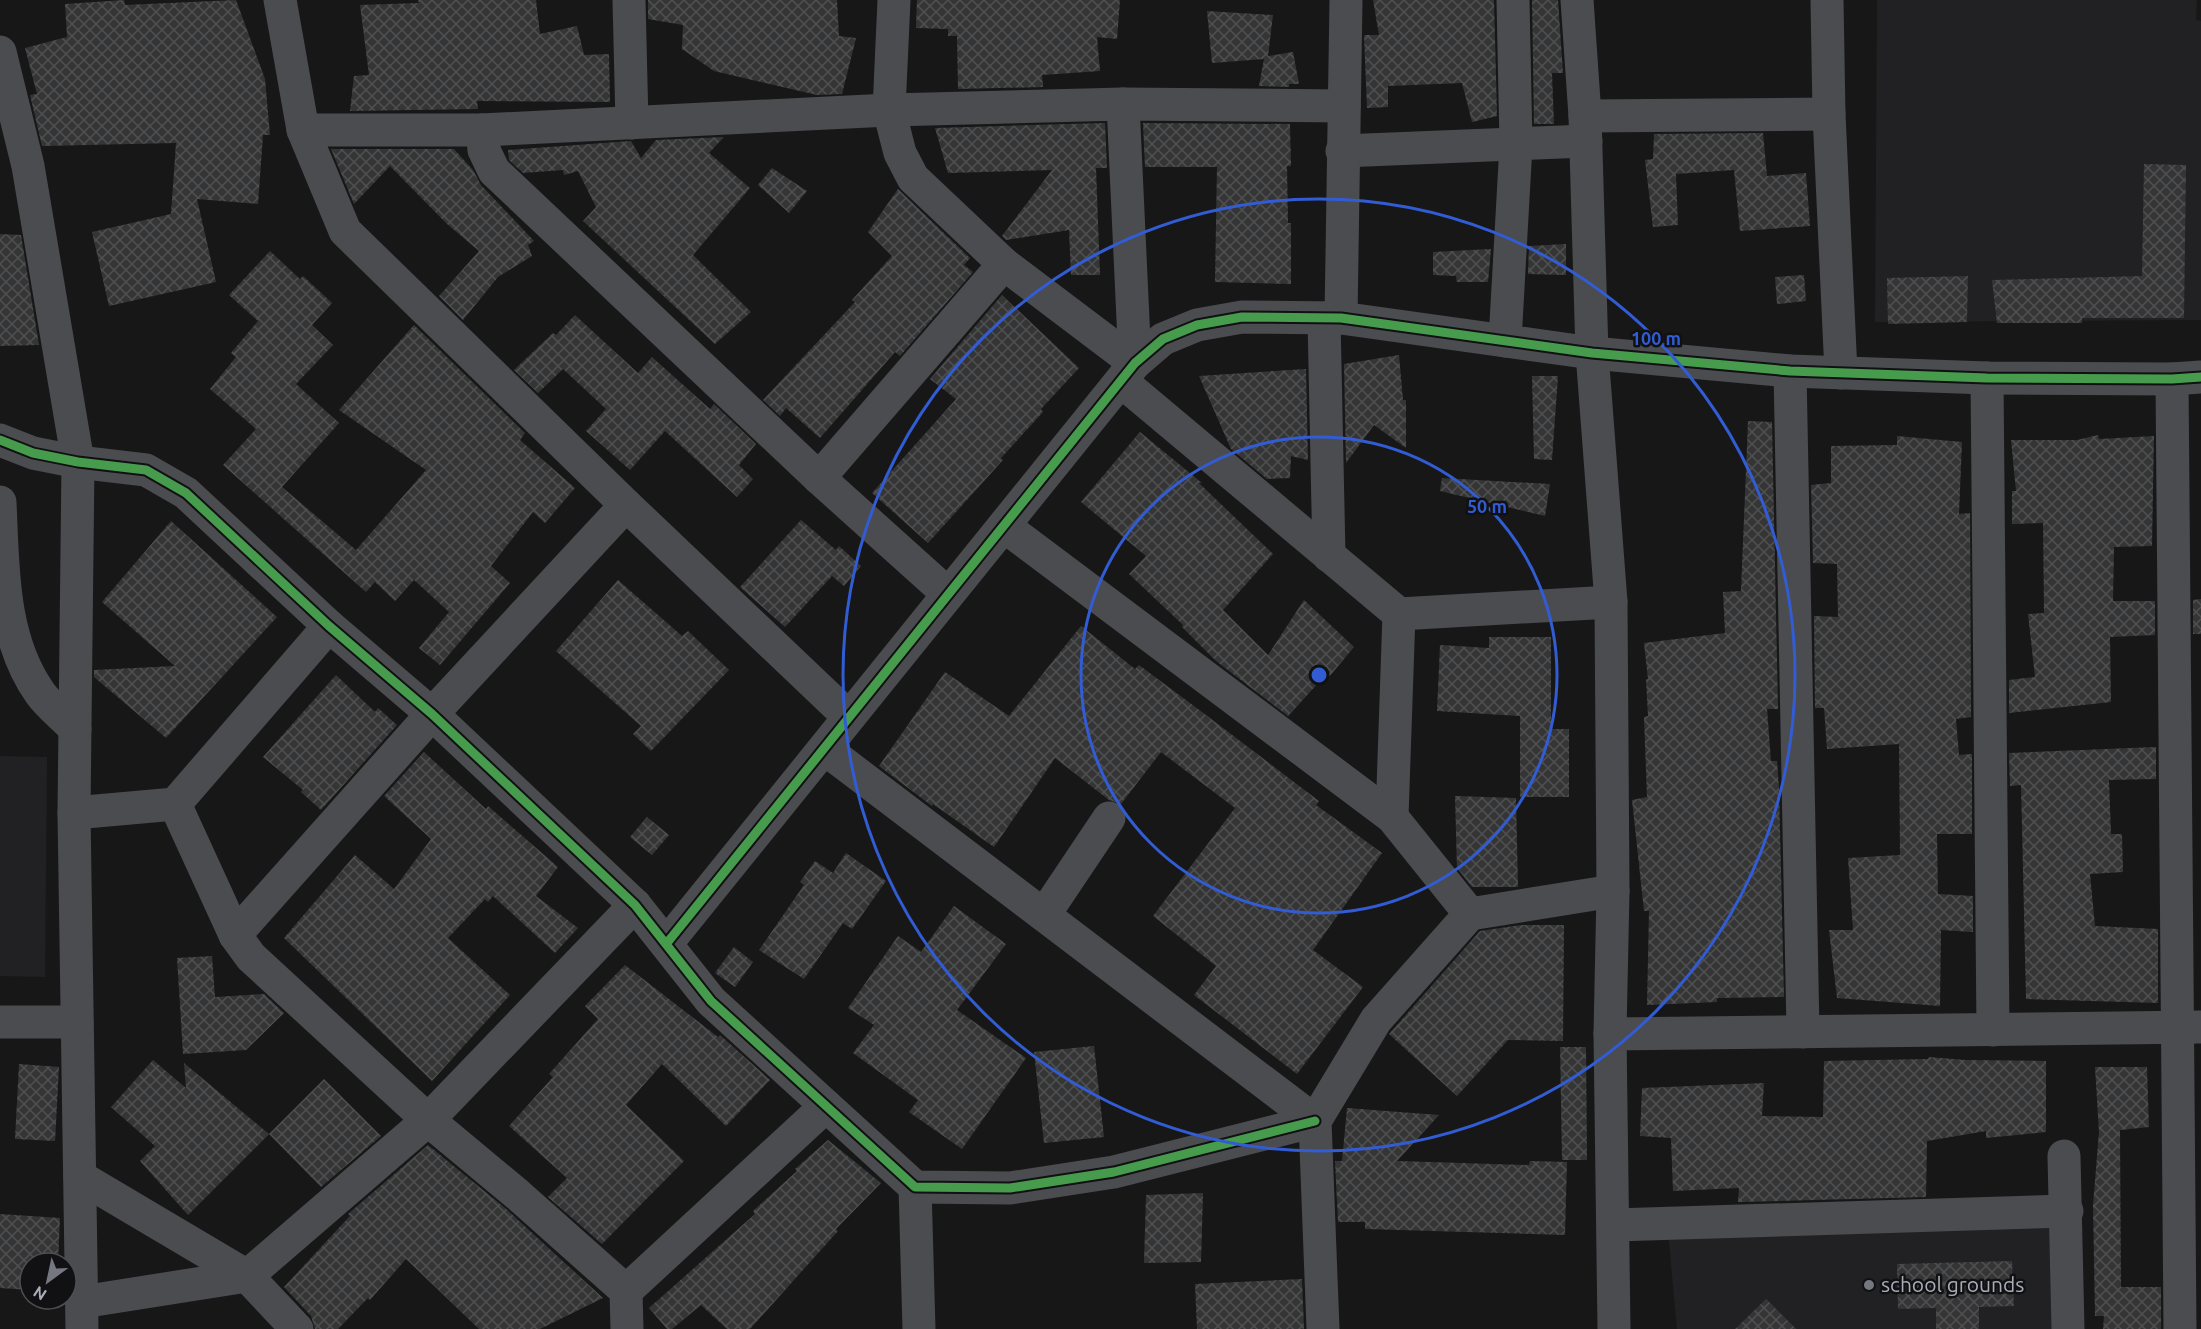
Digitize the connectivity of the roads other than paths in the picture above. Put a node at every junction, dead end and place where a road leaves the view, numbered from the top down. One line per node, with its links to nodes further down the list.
1 (280, 0): 15 (street)
2 (628, 0): 13 (street)
3 (894, 0): 11 (street)
4 (1346, 0): 10 (street)
5 (1513, 0): 17 (street)
6 (1577, 0): 14 (street)
7 (1827, 0): 12 (street)
8 (2, 69): 29 (street)
9 (1123, 104): 10 (street); 11 (street); 24 (street)
10 (1344, 106): 18 (street)
11 (889, 110): 13 (street); 19 (street)
12 (1829, 114): 14 (street); 25 (street)
13 (632, 123): 16 (street)
14 (1586, 128): 17 (street); 22 (street)
15 (303, 130): 16 (street); 32 (street)
16 (482, 130): 30 (street)
17 (1516, 145): 18 (street); 21 (street)
18 (1342, 150): 20 (street)
19 (1004, 264): 24 (street); 30 (street)
20 (1333, 318): 21 (street); 24 (street); 34 (street)
21 (1505, 341): 22 (street)
22 (1593, 353): 23 (street); 36 (street)
23 (1790, 371): 25 (street); 57 (street)
24 (1128, 372): 33 (street); 34 (street)
25 (1841, 373): 26 (street)
26 (1987, 378): 27 (street); 56 (street)
27 (2186, 378): 55 (street)
28 (0, 440): 29 (street)
29 (78, 462): 38 (street); 41 (street)
30 (819, 478): 35 (street)
31 (0, 502): 41 (street)
32 (626, 505): 39 (street); 40 (street)
33 (1004, 526): 35 (street); 45 (street)
34 (1329, 555): 37 (street)
35 (948, 594): 40 (street)
36 (1611, 602): 37 (street); 47 (street)
37 (1399, 614): 45 (street)
38 (329, 626): 39 (street); 43 (street)
39 (432, 714): 48 (street); 51 (street)
40 (849, 717): 42 (street)
41 (75, 729): 44 (street)
42 (825, 748): 50 (street); 52 (street)
43 (175, 804): 44 (street); 51 (street)
44 (74, 813): 53 (street)
45 (1392, 817): 49 (street)
46 (1109, 819): 50 (street)
47 (1613, 891): 49 (street); 58 (street)
48 (634, 905): 52 (street); 60 (street)
49 (1470, 914): 61 (street)
50 (1044, 915): 61 (street)
51 (235, 935): 60 (street)
52 (667, 943): 59 (street)
53 (77, 1022): 54 (street); 63 (street)
54 (0, 1023)
55 (2189, 1028): 56 (street); 76 (street)
56 (1993, 1030): 57 (street)
57 (1803, 1032): 58 (street)
58 (1611, 1034): 66 (street)
59 (826, 1106): 64 (street); 68 (street)
60 (428, 1120): 67 (street); 68 (street)
61 (1315, 1121): 64 (street); 73 (street)
62 (2064, 1156): 65 (street)
63 (80, 1177): 67 (street); 69 (street)
64 (915, 1187): 72 (street)
65 (2067, 1211): 66 (street); 75 (street)
66 (1614, 1225): 74 (street)
67 (247, 1276): 69 (street); 70 (street)
68 (626, 1291): 71 (street)
69 (82, 1316)
70 (297, 1329)
71 (627, 1329)
72 (919, 1329)
73 (1323, 1329)
74 (1614, 1329)
75 (2068, 1329)
76 (2180, 1329)

